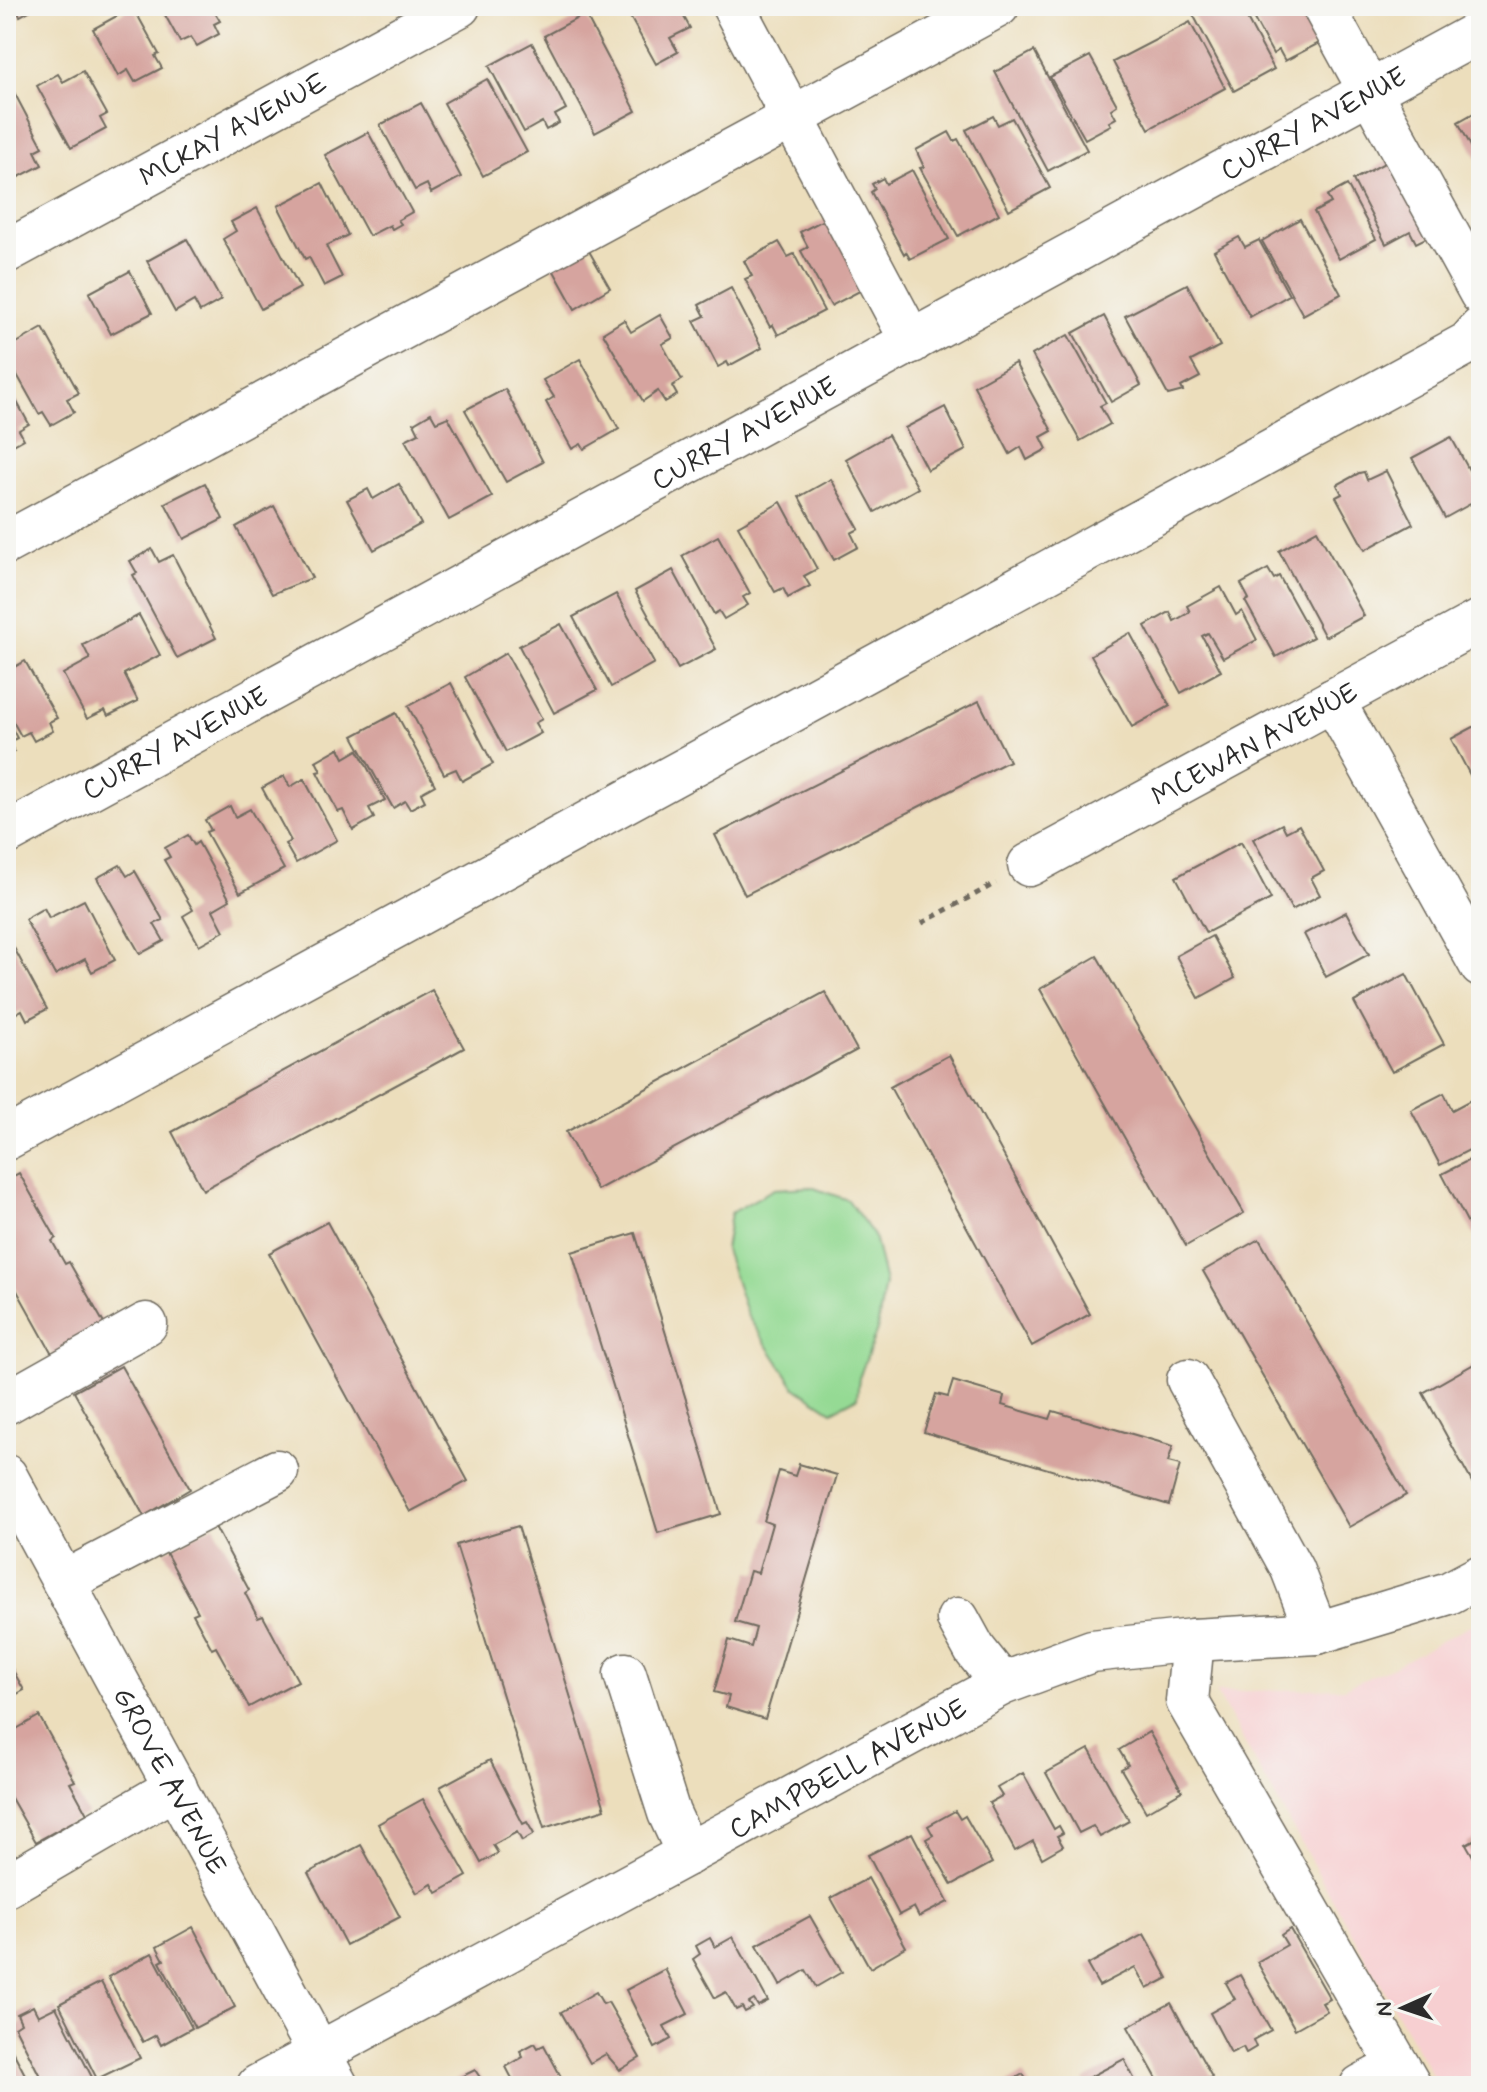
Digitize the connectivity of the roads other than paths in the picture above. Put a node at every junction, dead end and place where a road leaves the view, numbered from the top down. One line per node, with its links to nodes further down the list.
1 (459, 6): 8 (street, MCKAY AVENUE)
2 (733, 6): 7 (street)
3 (998, 6): 7 (street)
4 (1323, 6): 6 (street)
5 (1481, 31): 6 (street, CURRY AVENUE)
6 (1370, 92): 9 (street); 11 (street, CURRY AVENUE)
7 (792, 117): 11 (street); 12 (street)
8 (6, 252)
9 (1481, 294)
10 (1481, 328): 18 (street)
11 (912, 342): 15 (street, CURRY AVENUE)
12 (6, 543)
13 (1481, 620): 14 (street, MCEWAN AVENUE)
14 (1333, 700): 16 (street, MCEWAN AVENUE); 17 (street)
15 (6, 834)
16 (1029, 865)
17 (1481, 966)
18 (6, 1139)
19 (146, 1324): 21 (street)
20 (1188, 1380): 27 (street)
21 (6, 1403)
22 (277, 1471): 25 (street)
23 (6, 1476): 25 (street, GROVE AVENUE)
24 (1481, 1576): 27 (street, CAMPBELL AVENUE)
25 (64, 1582): 31 (street, GROVE AVENUE)
26 (958, 1619): 30 (street)
27 (1317, 1633): 28 (street, CAMPBELL AVENUE)
28 (1193, 1640): 30 (street, CAMPBELL AVENUE); 35 (street)
29 (625, 1674): 32 (street)
30 (1002, 1684): 32 (street, CAMPBELL AVENUE)
31 (176, 1787): 33 (street); 34 (street, GROVE AVENUE)
32 (688, 1854): 34 (street, CAMPBELL AVENUE)
33 (6, 1886)
34 (328, 2069): 36 (street, CAMPBELL AVENUE)
35 (1404, 2076): 37 (street)
36 (258, 2086)
37 (1361, 2086)

